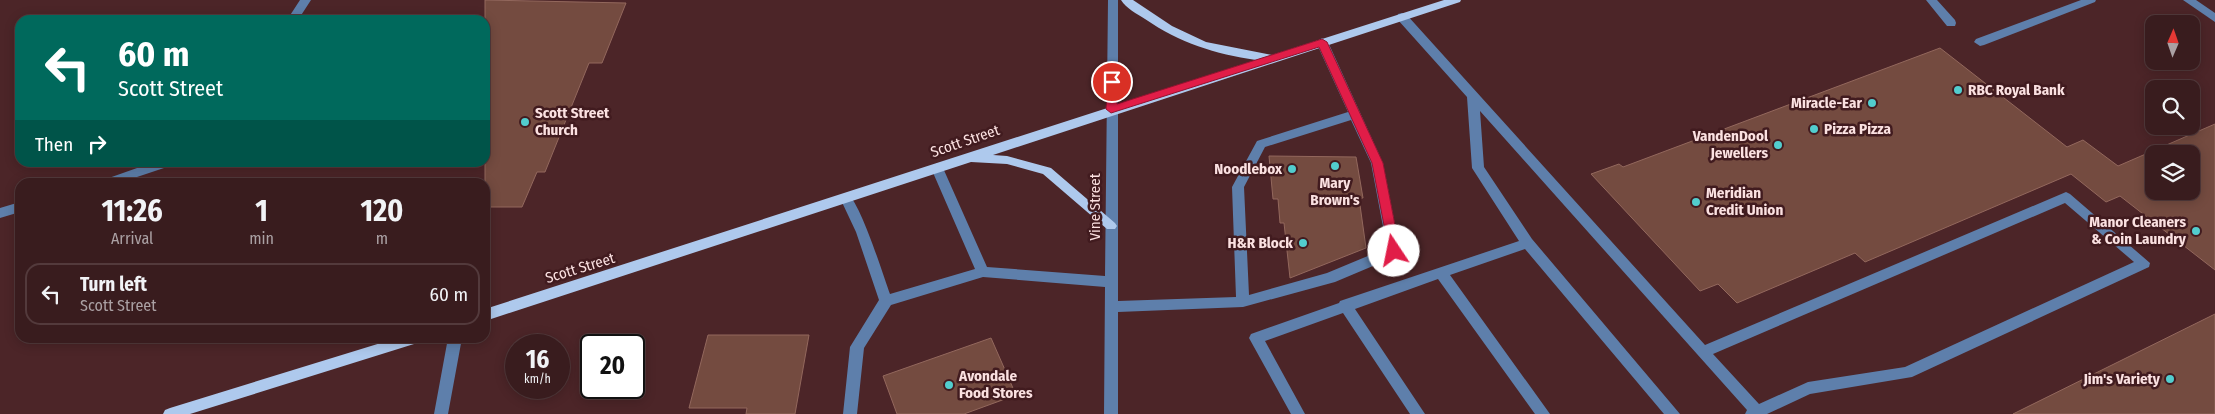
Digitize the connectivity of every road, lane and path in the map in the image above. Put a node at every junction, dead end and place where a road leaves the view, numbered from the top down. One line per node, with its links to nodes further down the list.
1 (306, 0): 8 (street)
2 (1113, 0): 16 (street, Vine Street)
3 (1126, 0): 14 (main road)
4 (1456, 0): 9 (main road, Scott Street)
5 (1931, 0): 11 (street)
6 (2091, 0): 13 (street)
7 (2188, 0): 10 (street)
8 (296, 15)
9 (1402, 17): 12 (main road, Scott Street); 15 (street)
10 (2215, 18)
11 (1951, 23)
12 (1322, 42): 14 (main road, Scott Street); 17 (street)
13 (1980, 42)
14 (1272, 58): 16 (main road, Scott Street)
15 (1473, 96): 26 (street); 37 (street)
16 (1111, 109): 18 (main road, Scott Street); 25 (street, Vine Street)
17 (1356, 114): 31 (street); 31 (street)
18 (967, 158): 20 (main road, Scott Street); 25 (main road)
19 (154, 167): 21 (street)
20 (937, 168): 22 (main road, Scott Street); 27 (street)
21 (122, 178)
22 (846, 198): 30 (street); 34 (main road, Scott Street)
23 (15, 208): 24 (street)
24 (0, 213)
25 (1111, 226): 29 (street, Vine Street)
26 (1527, 243): 28 (street); 46 (street)
27 (983, 272): 29 (street); 30 (street)
28 (1441, 273): 32 (street); 45 (street)
29 (1111, 282): 33 (street, Vine Street)
30 (886, 301): 41 (street)
31 (1243, 302): 33 (street)
32 (1345, 305): 43 (street); 44 (street)
33 (1111, 306): 42 (street, Vine Street)
34 (490, 313)
35 (398, 343): 39 (main road)
36 (454, 343): 40 (street)
37 (1703, 352): 38 (street); 38 (street)
38 (1755, 413)
39 (170, 414)
40 (441, 414)
41 (850, 414)
42 (1111, 414)
43 (1298, 414)
44 (1418, 414)
45 (1543, 414)
46 (1674, 414)

